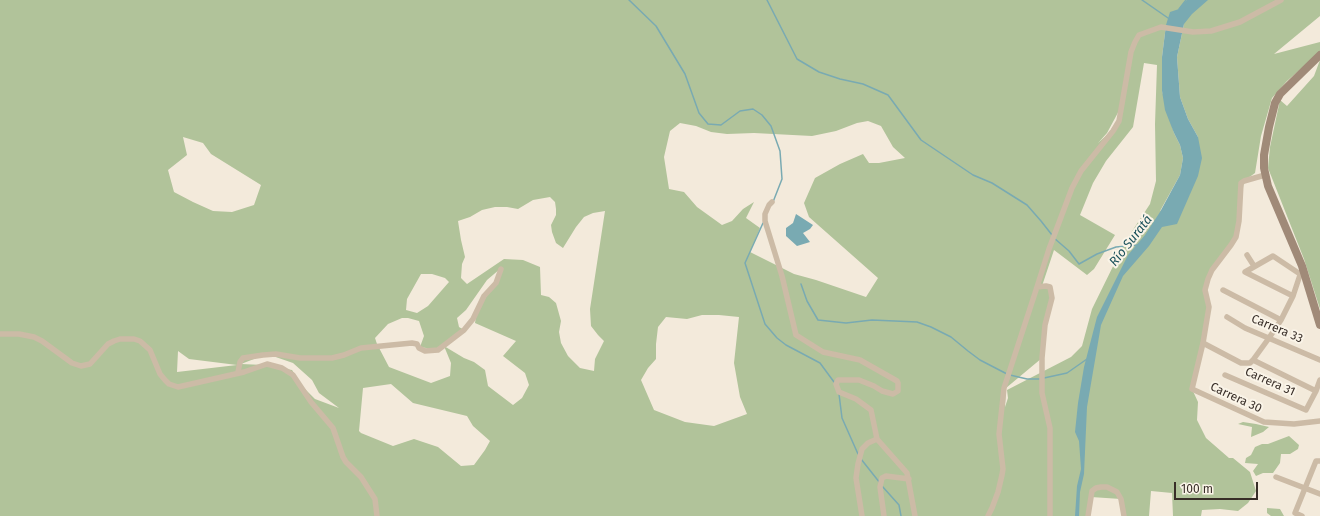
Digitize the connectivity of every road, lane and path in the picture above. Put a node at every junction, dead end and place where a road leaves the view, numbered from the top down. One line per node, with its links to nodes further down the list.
1 (1281, 0): 9 (street)
2 (1320, 55): 3 (street)
3 (1265, 175): 8 (street); 17 (street)
4 (772, 202): 25 (street)
5 (1247, 255): 6 (street)
6 (1254, 266): 8 (street); 11 (street)
7 (501, 269): 20 (street)
8 (1301, 270): 11 (street); 14 (street)
9 (1037, 287): 35 (street); 36 (street)
10 (1224, 290): 13 (street)
11 (1293, 296): 13 (street)
12 (1227, 318): 16 (street, Carrera 33)
13 (1281, 320): 16 (street)
14 (1320, 325)
15 (0, 334): 20 (street)
16 (1269, 338): 18 (street); 19 (street, Carrera 33)
17 (1203, 343): 18 (street); 24 (street, Carrera 30)
18 (1253, 360): 23 (street)
19 (1320, 360)
20 (238, 372): 31 (street)
21 (1225, 375): 23 (street, Carrera 31)
22 (1320, 380): 23 (street)
23 (1316, 391)
24 (1320, 421)
25 (877, 439): 28 (street); 32 (street)
26 (1320, 461): 29 (street)
27 (1276, 477): 29 (street)
28 (909, 479): 33 (street); 34 (street)
29 (1305, 488): 30 (street); 39 (street)
30 (1320, 494)
31 (377, 516)
32 (862, 516)
33 (884, 516)
34 (915, 516)
35 (988, 516)
36 (1050, 516)
37 (1088, 516): 38 (street)
38 (1124, 516)
39 (1302, 516)

